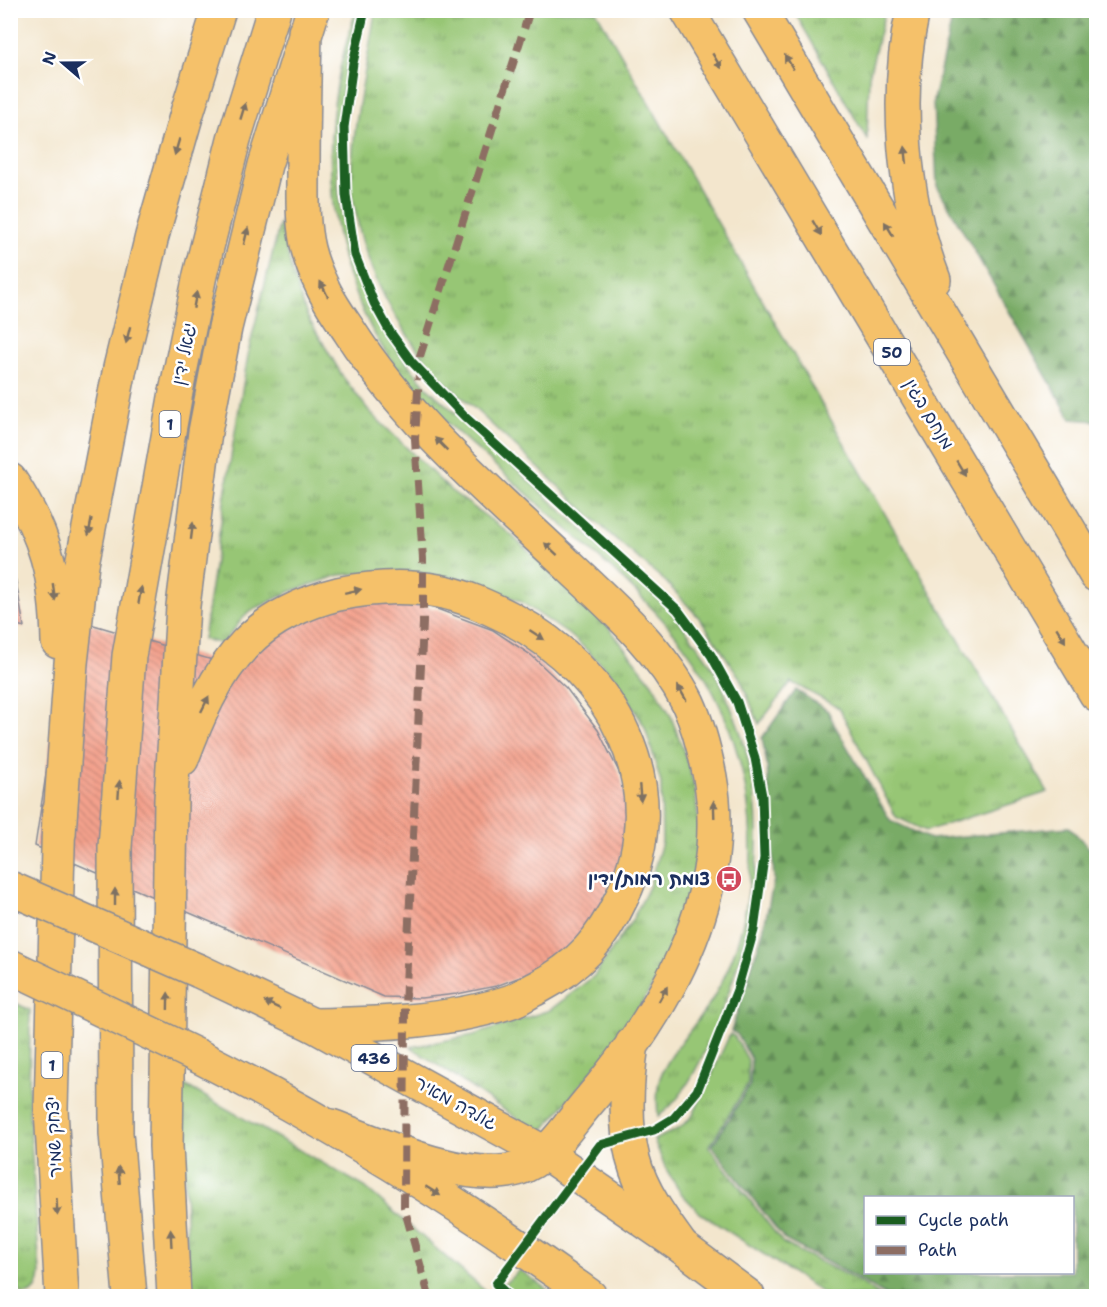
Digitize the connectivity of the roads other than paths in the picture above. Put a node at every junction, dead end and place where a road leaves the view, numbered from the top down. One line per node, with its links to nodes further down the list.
1 (219, 10): 12 (main road, 1, one-way to 12)
2 (274, 10): 21 (main road, יגאל ידין / 1, one-way to 2)
3 (687, 10): 10 (main road, מנחם בגין / 50, one-way to 10)
4 (759, 10): 7 (main road, one-way to 4)
5 (913, 10): 7 (main road, one-way to 5)
6 (309, 22): 11 (main road, one-way to 6); 16 (main road, one-way to 6)
7 (984, 388): 9 (main road)
8 (10, 480): 12 (main road, one-way to 12)
9 (1096, 574)
10 (1096, 694)
11 (171, 799): 15 (main road, one-way to 15); 22 (main road, one-way to 11)
12 (59, 834): 20 (main road, יצחק שמיר / 1, one-way to 20)
13 (10, 888): 15 (main road, גולדה מאיר / 436, one-way to 13, bridge)
14 (10, 966): 17 (main road, bridge)
15 (313, 1025): 18 (main road, גולדה מאיר / 436)
16 (632, 1044): 18 (main road); 19 (main road)
17 (331, 1126): 18 (main road); 23 (main road, one-way to 23)
18 (545, 1153): 19 (main road, גולדה מאיר / 436)
19 (682, 1247): 24 (main road, גולדה מאיר / 436)
20 (62, 1296)
21 (130, 1296)
22 (174, 1296)
23 (590, 1296)
24 (748, 1296)

